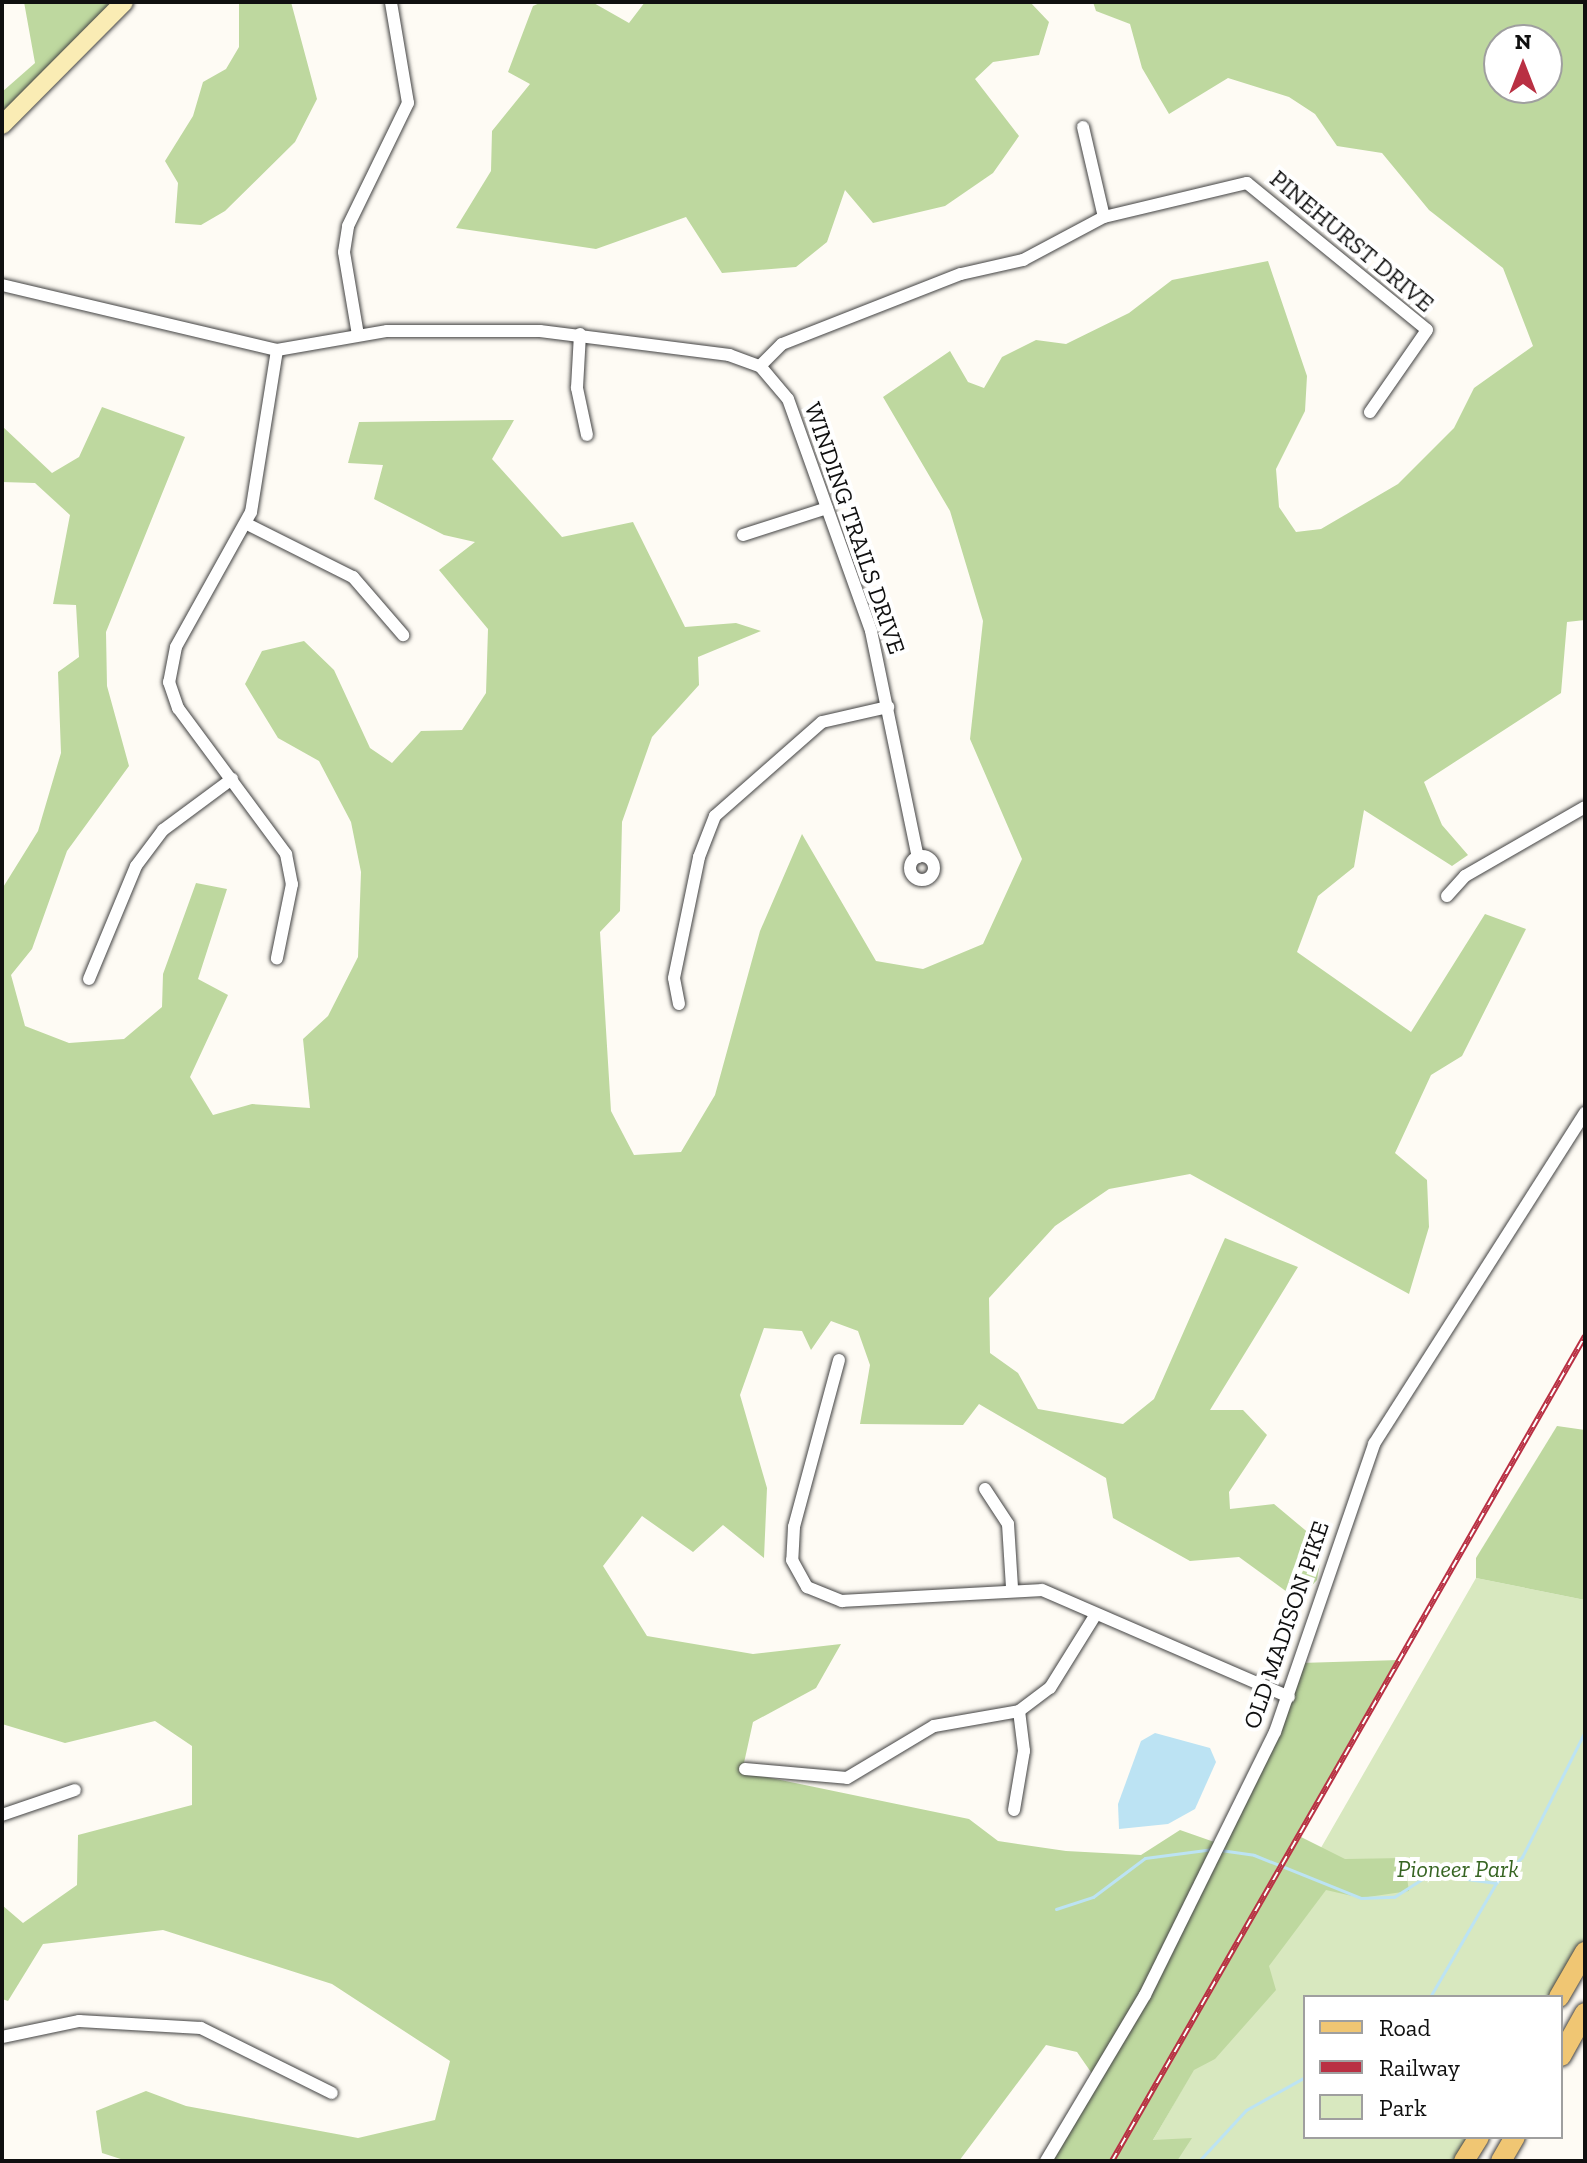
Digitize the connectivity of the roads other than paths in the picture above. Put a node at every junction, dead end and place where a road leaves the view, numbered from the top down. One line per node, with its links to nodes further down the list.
1 (124, 2): 3 (street)
2 (391, 2): 8 (street)
3 (2, 125)
4 (1083, 127): 5 (street)
5 (1104, 217): 10 (street, PINEHURST DRIVE); 11 (street, PINEHURST DRIVE)
6 (2, 285): 9 (street)
7 (580, 334): 8 (street); 10 (street); 12 (street)
8 (358, 335): 9 (street)
9 (277, 350): 14 (street)
10 (760, 366): 13 (street, WINDING TRAILS DRIVE)
11 (1370, 412)
12 (587, 435)
13 (827, 508): 15 (street); 17 (street, WINDING TRAILS DRIVE)
14 (247, 524): 16 (street); 18 (street)
15 (743, 535)
16 (403, 635)
17 (888, 707): 20 (street, WINDING TRAILS DRIVE); 24 (street)
18 (232, 779): 22 (street); 23 (street)
19 (1585, 807): 21 (street)
20 (918, 857)
21 (1447, 896)
22 (277, 958)
23 (89, 979)
24 (679, 1004)
25 (1585, 1113): 30 (street, OLD MADISON PIKE)
26 (839, 1360): 28 (street)
27 (985, 1489): 28 (street)
28 (1012, 1588): 29 (street)
29 (1096, 1614): 30 (street); 31 (street)
30 (1289, 1697): 44 (street, OLD MADISON PIKE)
31 (1019, 1711): 32 (street); 34 (street)
32 (745, 1769)
33 (75, 1790): 35 (street)
34 (1014, 1810)
35 (2, 1815)
36 (1585, 1952): 37 (main road)
37 (1560, 1995)
38 (1585, 2013): 40 (main road)
39 (2, 2037): 41 (street)
40 (1563, 2052)
41 (332, 2093)
42 (1478, 2139): 45 (main road)
43 (1514, 2139): 46 (main road)
44 (1046, 2161)
45 (1464, 2161)
46 (1501, 2161)

